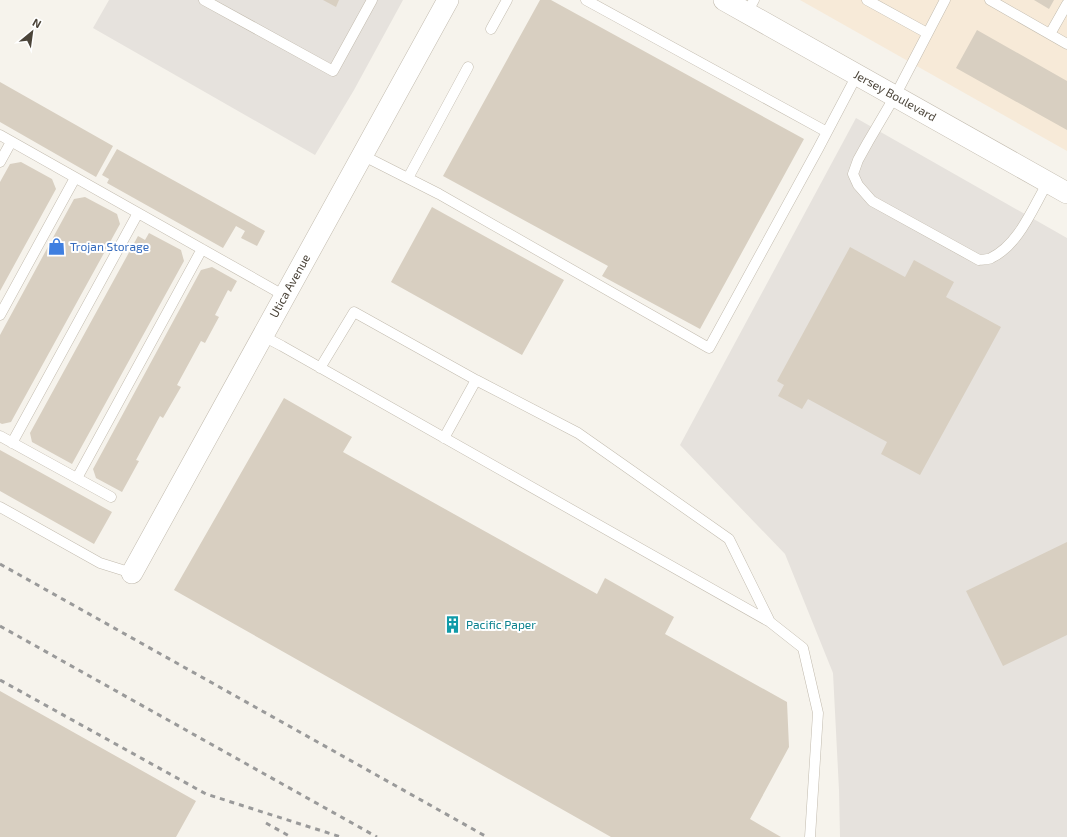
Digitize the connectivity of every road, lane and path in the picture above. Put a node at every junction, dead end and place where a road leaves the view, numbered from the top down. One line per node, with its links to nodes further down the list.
1 (204, 0): 2 (lane)
2 (372, 0)
3 (448, 0): 22 (street, Utica Avenue)
4 (507, 0): 12 (lane)
5 (586, 0): 19 (lane)
6 (724, 0): 11 (street, Jersey Boulevard)
7 (867, 0): 13 (lane)
8 (945, 0): 13 (lane)
9 (990, 0): 14 (lane)
10 (1067, 4): 14 (lane)
11 (751, 6): 17 (street, Jersey Boulevard)
12 (491, 29)
13 (927, 33): 18 (lane)
14 (1050, 34): 15 (lane)
15 (1067, 44)
16 (468, 67): 25 (lane)
17 (857, 75): 18 (street, Jersey Boulevard); 19 (lane)
18 (895, 96): 26 (street, Jersey Boulevard); 26 (lane)
19 (827, 132): 25 (lane)
20 (0, 135): 21 (lane)
21 (11, 142): 23 (lane); 24 (lane)
22 (362, 155): 25 (lane); 30 (street, Utica Avenue)
23 (0, 162)
24 (75, 178): 28 (lane); 31 (lane)
25 (408, 178)
26 (1048, 182): 27 (street, Jersey Boulevard)
27 (1067, 193)
28 (138, 213): 29 (lane); 37 (lane)
29 (202, 249): 30 (lane); 38 (lane)
30 (285, 296): 32 (street, Utica Avenue)
31 (0, 315)
32 (263, 336): 33 (lane); 41 (street, Utica Avenue)
33 (320, 368): 34 (lane); 36 (lane)
34 (476, 380): 36 (lane); 42 (lane)
35 (0, 436): 37 (lane)
36 (444, 438): 42 (lane)
37 (12, 442): 38 (lane)
38 (77, 478): 39 (lane)
39 (111, 497)
40 (0, 507): 41 (lane)
41 (132, 573)
42 (770, 622): 43 (lane)
43 (810, 837)

